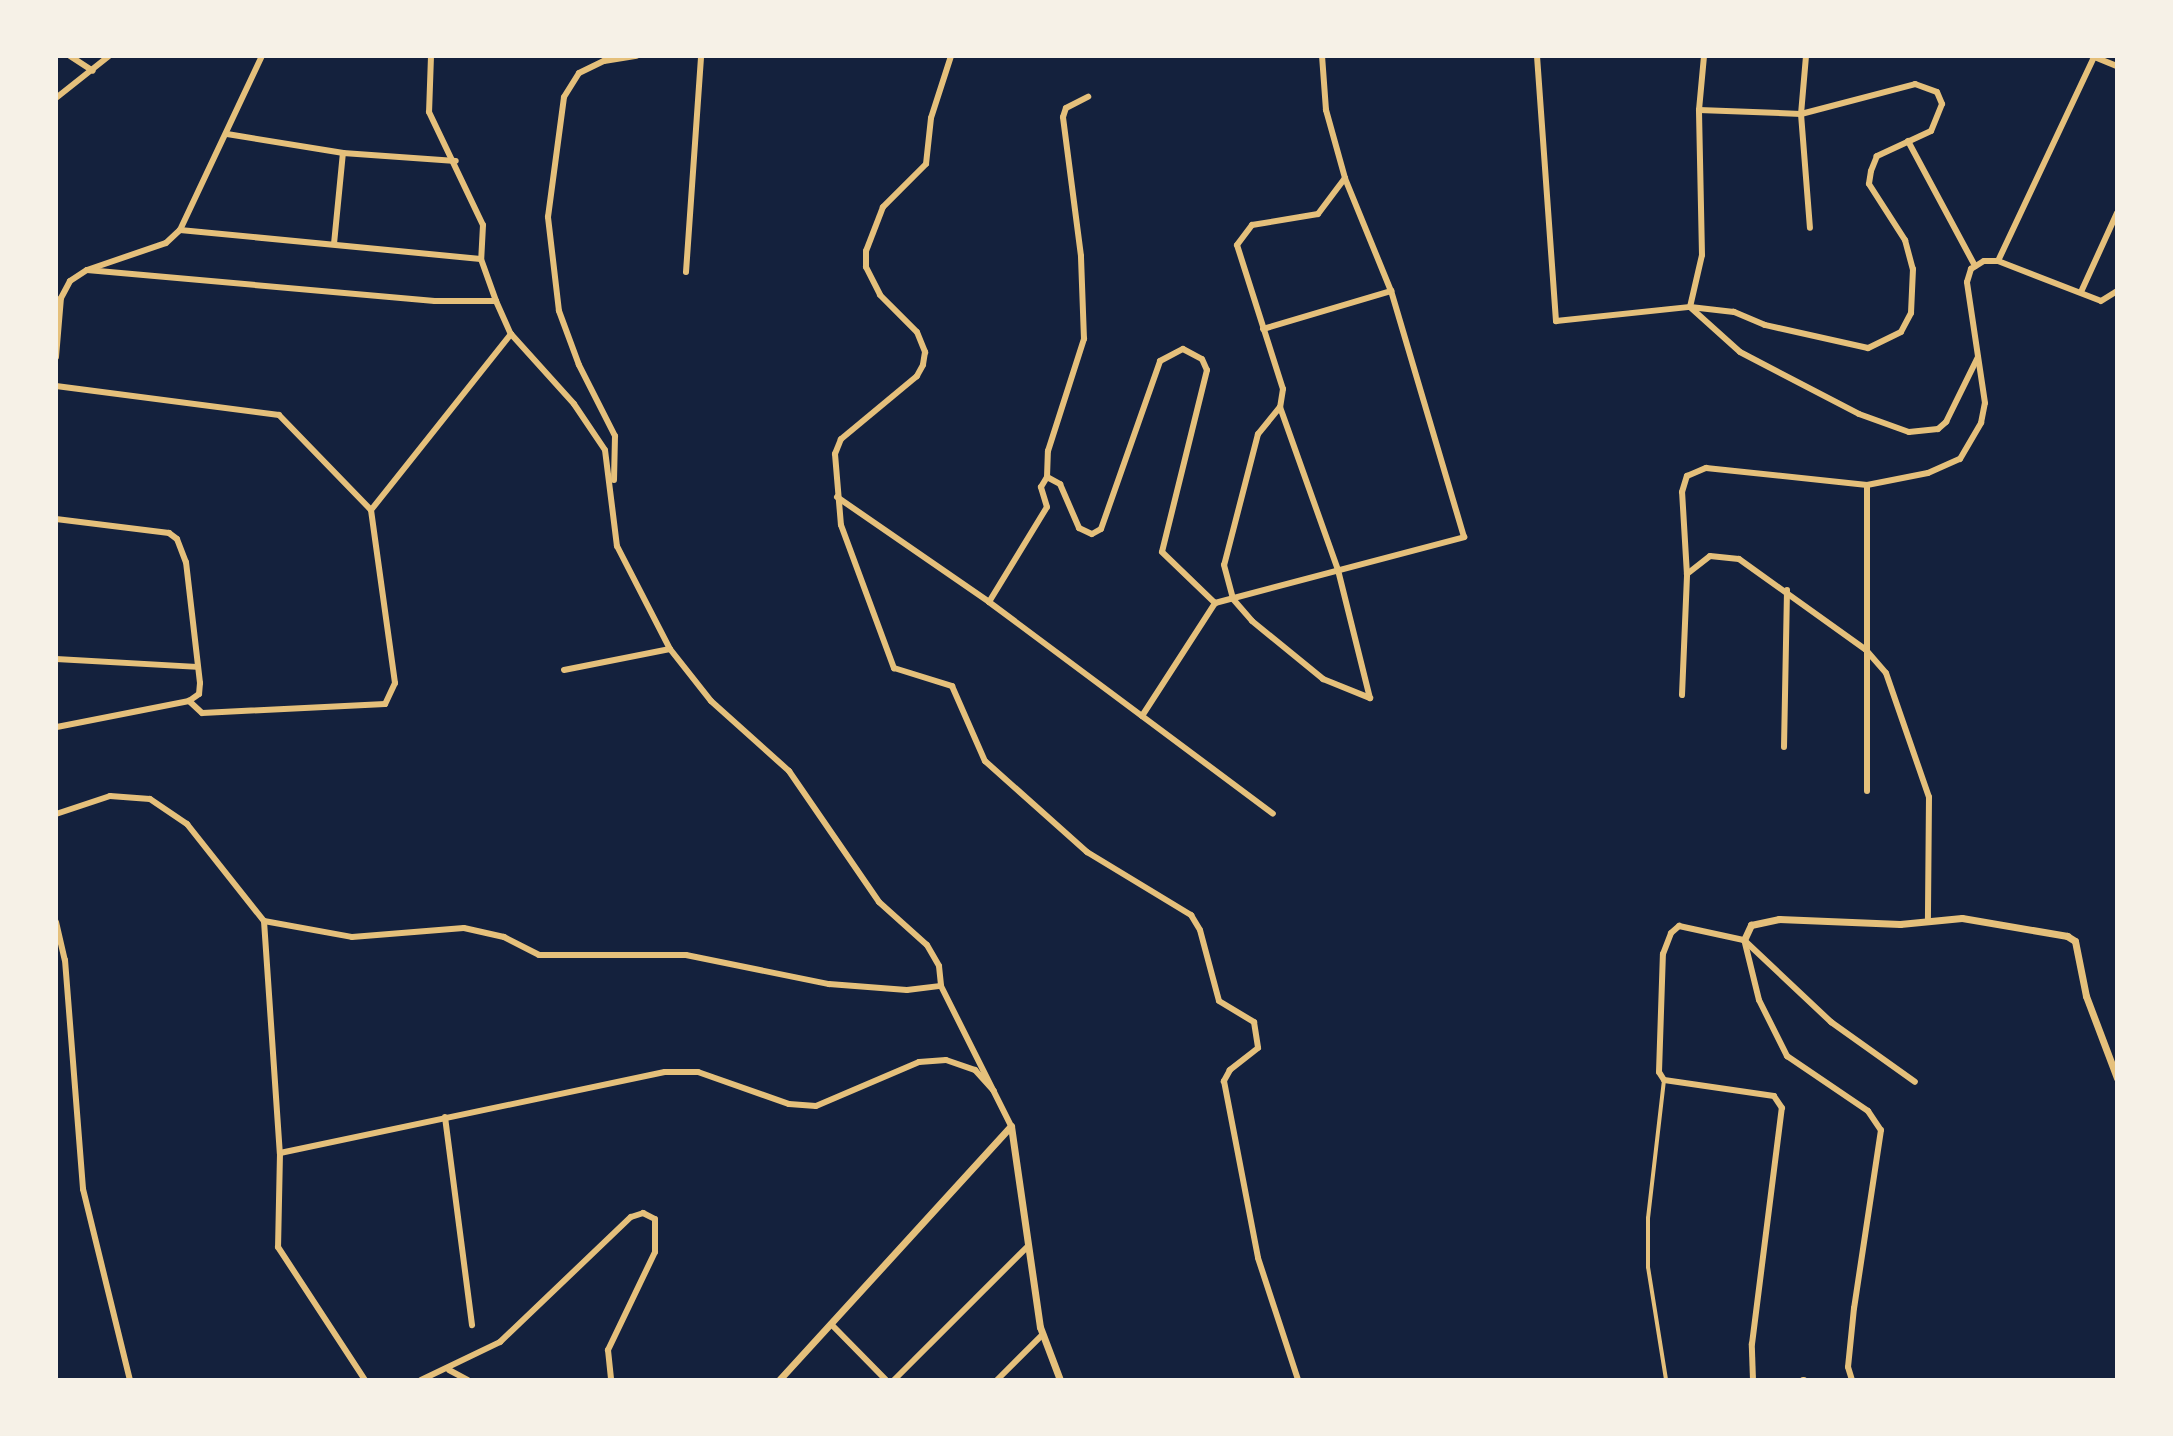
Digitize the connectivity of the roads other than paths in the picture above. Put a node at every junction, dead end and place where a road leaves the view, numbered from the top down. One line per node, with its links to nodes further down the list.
1 (70, 56): 14 (street)
2 (109, 56): 14 (street)
3 (262, 56): 19 (street)
4 (431, 56): 22 (street)
5 (637, 56): 45 (street)
6 (701, 56): 32 (street)
7 (951, 56): 47 (street)
8 (1322, 56): 23 (street)
9 (1537, 56): 37 (street)
10 (1704, 56): 17 (street)
11 (1806, 56): 18 (street)
12 (2093, 56): 13 (street); 29 (street)
13 (2117, 66)
14 (93, 71): 16 (street)
15 (1088, 97): 44 (street)
16 (56, 98)
17 (1699, 110): 18 (street); 37 (street)
18 (1801, 114): 20 (street); 25 (street)
19 (227, 134): 21 (street); 26 (street)
20 (1908, 141): 30 (street); 37 (street)
21 (343, 153): 22 (street); 27 (street)
22 (456, 161): 28 (street)
23 (1345, 178): 33 (street); 38 (street)
24 (2117, 213): 35 (street)
25 (1810, 228)
26 (180, 230): 27 (street); 31 (street)
27 (334, 244): 28 (street)
28 (481, 259): 36 (street)
29 (1998, 261): 30 (street); 35 (street)
30 (1975, 266): 41 (street)
31 (87, 270): 36 (street); 40 (street)
32 (686, 272)
33 (1391, 291): 38 (street); 50 (street)
34 (2117, 291): 35 (street)
35 (2081, 292)
36 (496, 301): 39 (street)
37 (1690, 307): 41 (street)
38 (1263, 329): 43 (street)
39 (511, 334): 45 (street); 48 (street)
40 (56, 357)
41 (1978, 357): 46 (street)
42 (56, 386): 48 (street)
43 (1280, 407): 50 (street); 53 (street)
44 (1047, 477): 54 (street); 55 (street)
45 (613, 483): 56 (street)
46 (1867, 485): 51 (street); 57 (street)
47 (837, 497): 54 (street); 96 (street)
48 (371, 510): 62 (street)
49 (56, 519): 59 (street)
50 (1338, 570): 53 (street); 53 (street)
51 (1687, 575): 52 (street); 61 (street)
52 (1787, 590): 57 (street); 65 (street)
53 (1233, 599): 55 (street)
54 (989, 602): 63 (street)
55 (1215, 603): 63 (street)
56 (670, 649): 60 (street); 73 (street)
57 (1866, 650): 66 (street); 70 (street)
58 (56, 659): 59 (street)
59 (197, 667): 62 (street)
60 (564, 670)
61 (1682, 695)
62 (189, 701): 64 (street)
63 (1142, 716): 68 (street)
64 (56, 727)
65 (1784, 747)
66 (1867, 791)
67 (56, 814): 69 (street)
68 (1273, 814)
69 (264, 921): 73 (street); 80 (street)
70 (1928, 921): 72 (street); 74 (street)
71 (56, 922): 86 (street)
72 (1744, 940): 75 (street); 76 (street); 99 (street)
73 (941, 986): 77 (street)
74 (2117, 1078)
75 (1664, 1080): 97 (street); 98 (street)
76 (1915, 1082)
77 (1002, 1100): 78 (street); 79 (street)
78 (445, 1117): 80 (street); 83 (street)
79 (1011, 1126): 81 (street); 82 (street)
80 (280, 1153): 87 (street)
81 (1026, 1248): 84 (street); 93 (street)
82 (831, 1324): 91 (street); 92 (street)
83 (472, 1325)
84 (1043, 1334): 94 (street); 95 (street)
85 (449, 1370): 88 (street); 89 (street); 90 (street)
86 (130, 1380)
87 (365, 1380)
88 (421, 1380)
89 (468, 1380)
90 (611, 1380)
91 (779, 1380)
92 (886, 1380)
93 (894, 1380)
94 (997, 1380)
95 (1060, 1380)
96 (1298, 1380)
97 (1666, 1380)
98 (1753, 1380)
99 (1852, 1380)

